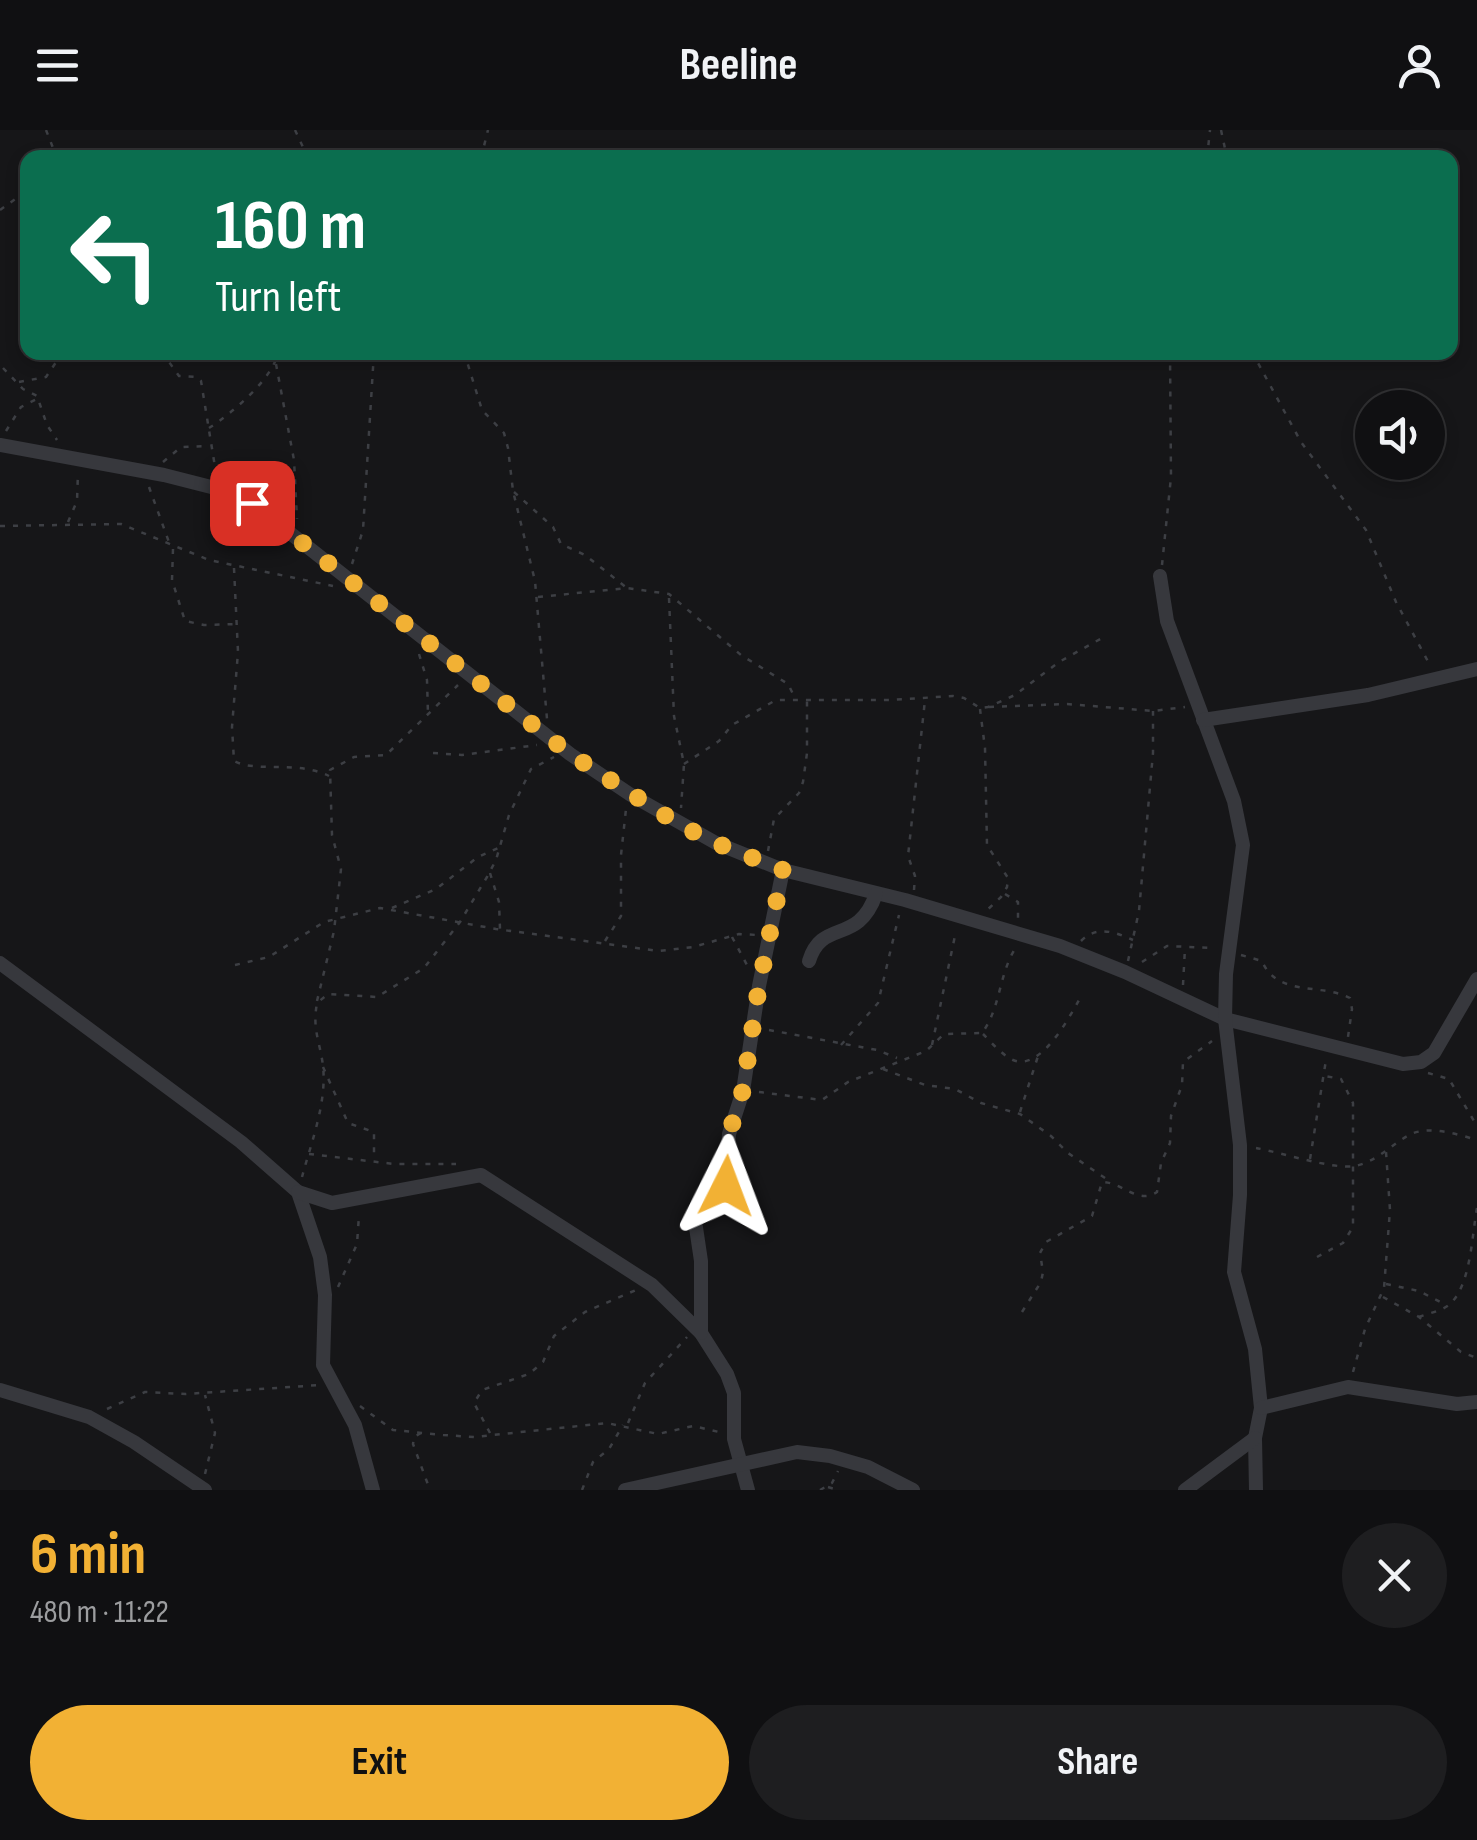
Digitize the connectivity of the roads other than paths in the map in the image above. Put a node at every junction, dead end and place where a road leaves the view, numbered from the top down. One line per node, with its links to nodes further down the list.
1 (2, 445): 5 (street)
2 (1160, 576): 4 (street)
3 (1477, 669): 4 (street)
4 (1203, 720): 10 (street)
5 (783, 870): 6 (street); 12 (street)
6 (876, 894): 7 (street); 10 (street)
7 (809, 960)
8 (0, 963): 11 (street)
9 (1477, 979): 10 (street)
10 (1225, 1025): 15 (street)
11 (298, 1192): 12 (street); 19 (street)
12 (698, 1330): 17 (street)
13 (0, 1390): 18 (street)
14 (1477, 1402): 15 (street)
15 (1261, 1408): 16 (street)
16 (1254, 1438): 23 (street); 24 (street)
17 (739, 1464): 20 (street); 21 (street); 22 (street)
18 (204, 1489)
19 (374, 1490)
20 (625, 1490)
21 (748, 1490)
22 (913, 1490)
23 (1184, 1490)
24 (1256, 1490)

